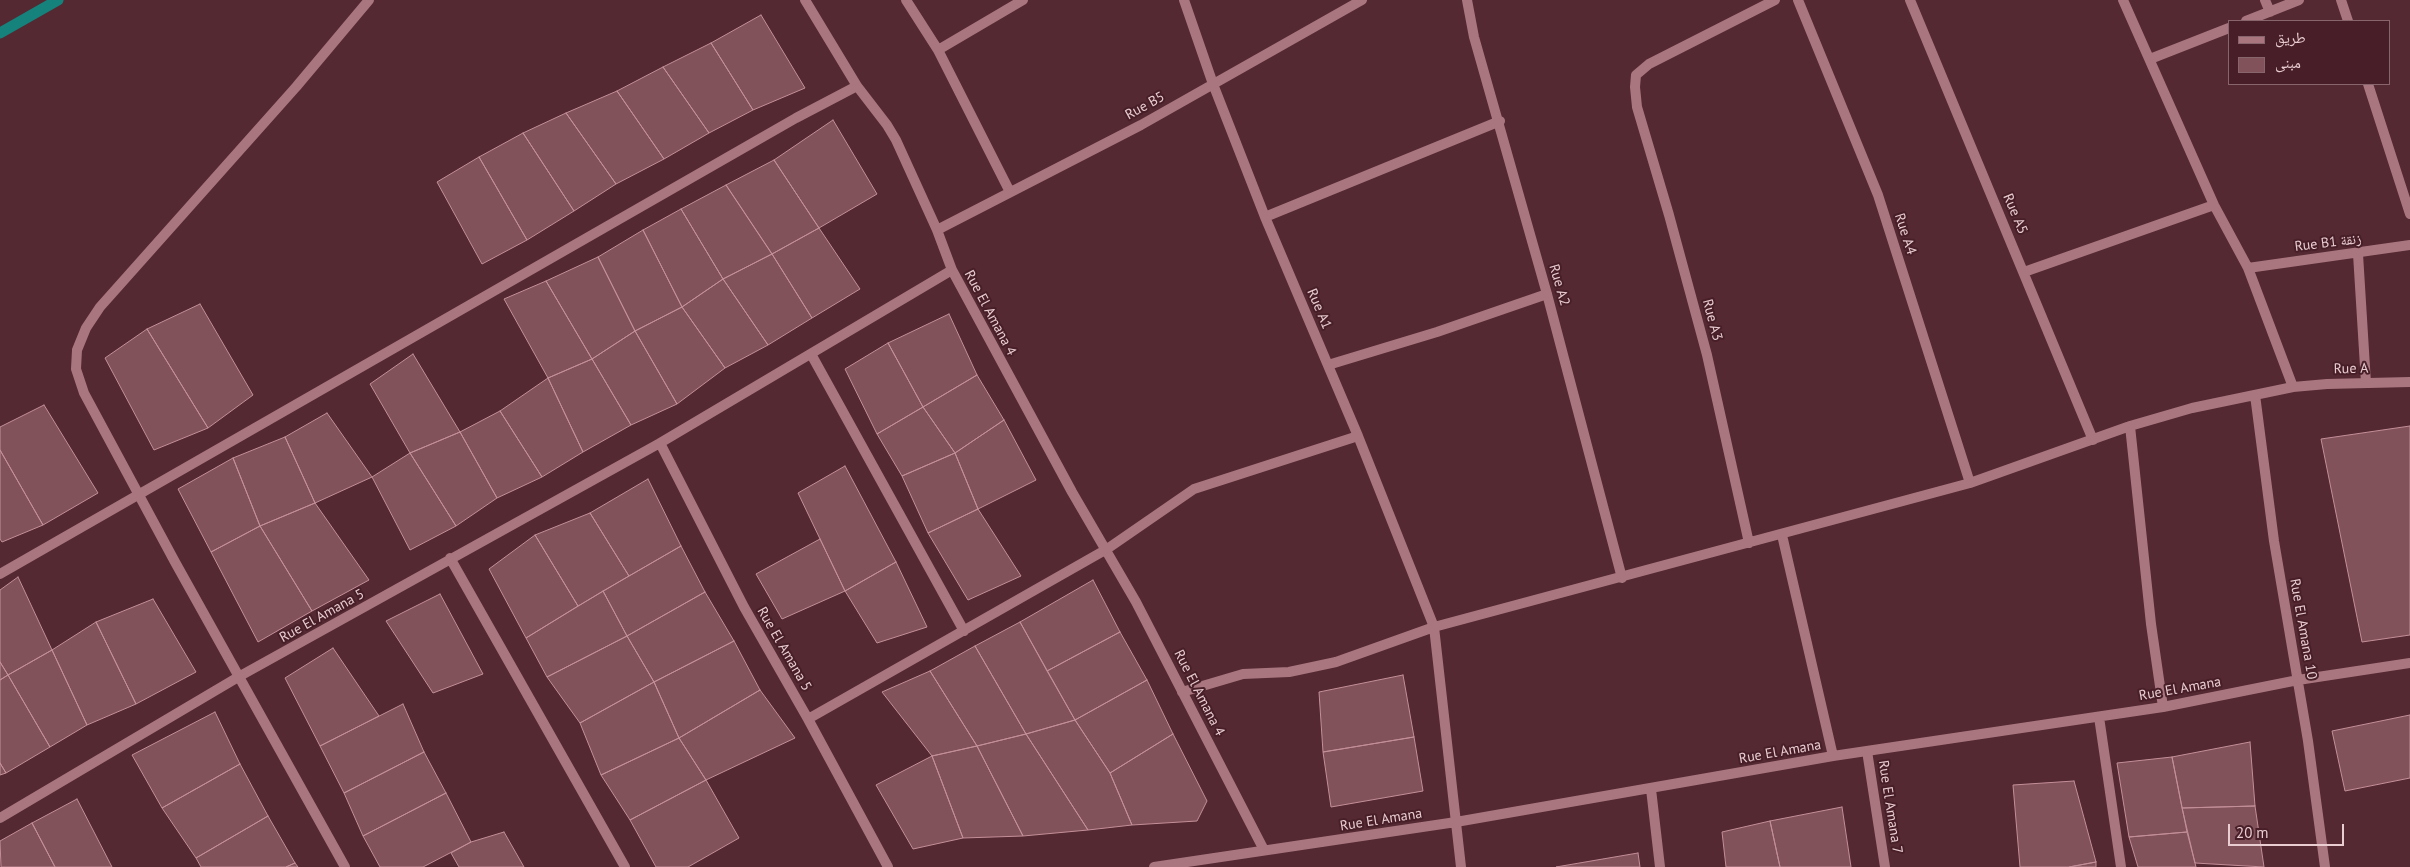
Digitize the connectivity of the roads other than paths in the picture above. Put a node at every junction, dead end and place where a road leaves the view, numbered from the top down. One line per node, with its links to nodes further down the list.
1 (369, 0): 47 (street)
2 (805, 0): 23 (street, Rue El Amana 4)
3 (906, 0): 19 (street)
4 (1023, 0): 19 (street)
5 (1184, 0): 21 (street, Rue A1)
6 (1362, 0): 21 (street, Rue B5)
7 (1466, 0): 24 (street, Rue A2)
8 (1775, 0): 49 (street, Rue A3)
9 (1798, 0): 46 (street, Rue A4)
10 (1910, 0): 34 (street, Rue A5)
11 (2123, 0): 20 (street)
12 (2265, 0): 15 (street)
13 (2299, 0): 15 (street)
14 (2341, 0): 17 (street)
15 (2270, 12): 16 (street)
16 (2249, 20)
17 (2348, 20)
18 (2228, 28): 20 (street)
19 (938, 50): 25 (street)
20 (2150, 59): 26 (street)
21 (1213, 84): 25 (street, Rue B5); 28 (street, Rue A1)
22 (2368, 85): 27 (street)
23 (857, 86): 29 (street, Rue El Amana 4); 47 (street)
24 (1500, 121): 28 (street); 35 (street, Rue A2)
25 (1010, 192): 29 (street, Rue B5)
26 (2214, 205): 32 (street); 34 (street)
27 (2410, 214)
28 (1265, 217): 37 (street, Rue A1)
29 (937, 230): 33 (street, Rue El Amana 4)
30 (2410, 245): 31 (street, Rue B1 زنقة)
31 (2358, 254): 32 (street, Rue B1 زنقة); 39 (street)
32 (2248, 268): 40 (street)
33 (952, 270): 36 (street, Rue El Amana 5); 50 (street, Rue El Amana 4)
34 (2024, 272): 44 (street, Rue A5)
35 (1548, 294): 37 (street); 53 (street, Rue A2)
36 (811, 354): 45 (street, Rue El Amana 5); 55 (street)
37 (1328, 365): 43 (street, Rue A1)
38 (2410, 382): 39 (street, Rue A)
39 (2366, 383): 40 (street, Rue A)
40 (2293, 387): 41 (street, Rue A)
41 (2255, 395): 42 (street, Rue A); 58 (street, Rue El Amana 10)
42 (2130, 426): 44 (street, Rue A); 60 (street)
43 (1358, 436): 50 (street); 54 (street, Rue A1)
44 (2093, 440): 46 (street, Rue A)
45 (660, 443): 51 (street, Rue El Amana 5); 62 (street, Rue El Amana 5)
46 (1970, 482): 48 (street, Rue A)
47 (139, 494): 52 (street); 57 (street)
48 (1782, 535): 49 (street, Rue A); 64 (street)
49 (1749, 542): 53 (street, Rue A)
50 (1107, 549): 55 (street); 59 (street, Rue El Amana 4)
51 (450, 558): 57 (street, Rue El Amana 5); 70 (street)
52 (0, 574)
53 (1622, 578): 54 (street, Rue A)
54 (1434, 627): 59 (street, Rue A); 67 (street, Rue A1)
55 (964, 630): 62 (street)
56 (2410, 663): 58 (street, Rue El Amana)
57 (240, 676): 66 (street, Rue El Amana 5); 69 (street)
58 (2298, 680): 60 (street, Rue El Amana); 77 (street, Rue El Amana 10)
59 (1182, 692): 68 (street, Rue El Amana 4)
60 (2163, 707): 61 (street, Rue El Amana)
61 (2099, 717): 63 (street, Rue El Amana); 76 (street)
62 (808, 719): 71 (street, Rue El Amana 5)
63 (1867, 752): 64 (street, Rue El Amana); 75 (street, Rue El Amana 7)
64 (1833, 756): 65 (street, Rue El Amana)
65 (1651, 789): 67 (street, Rue El Amana); 74 (street)
66 (0, 818)
67 (1456, 822): 68 (street, Rue El Amana); 73 (street, Rue A1)
68 (1264, 850): 72 (street, Rue El Amana)
69 (345, 867)
70 (625, 867)
71 (888, 867)
72 (1154, 867)
73 (1461, 867)
74 (1660, 867)
75 (1885, 867)
76 (2121, 867)
77 (2325, 867)

